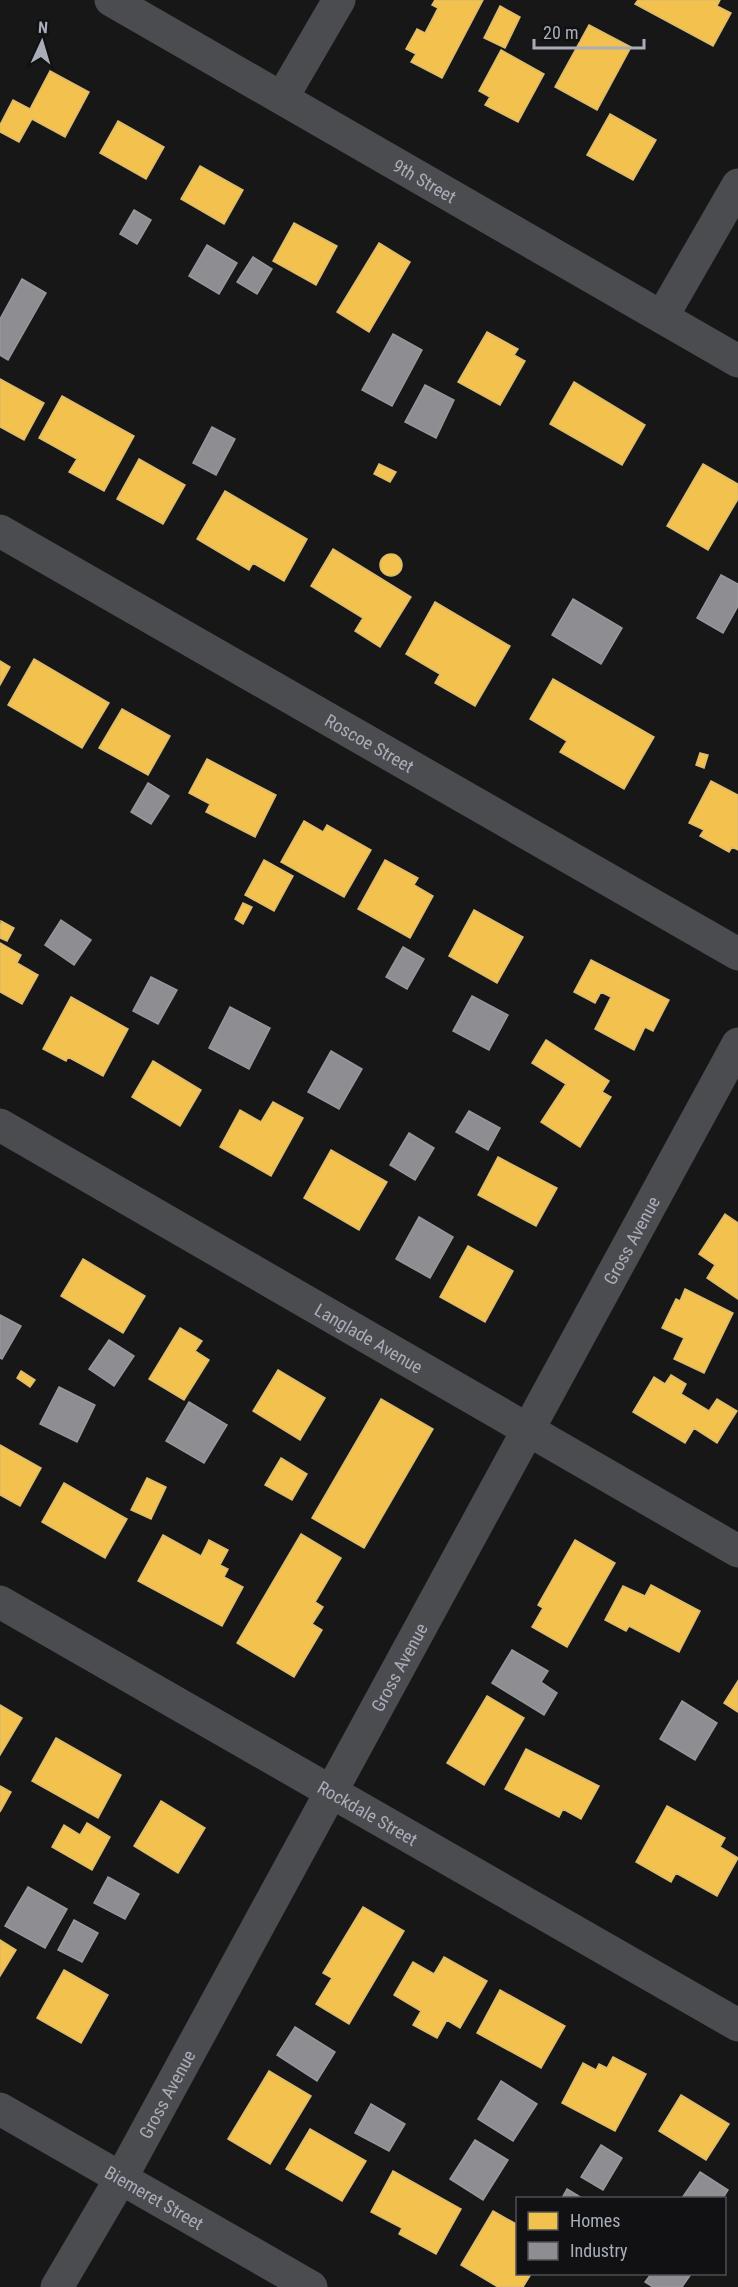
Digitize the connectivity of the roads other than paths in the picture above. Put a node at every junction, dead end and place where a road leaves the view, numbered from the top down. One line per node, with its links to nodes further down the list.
1 (111, 0): 3 (street, 9th Street)
2 (339, 0): 3 (street)
3 (282, 99): 5 (street, 9th Street)
4 (738, 185): 5 (street)
5 (662, 317): 6 (street, 9th Street)
6 (738, 361)
7 (0, 531): 8 (street, Roscoe Street)
8 (738, 954)
9 (738, 1044): 11 (street, Gross Avenue)
10 (0, 1125): 11 (street, Langlade Avenue)
11 (528, 1431): 12 (street, Langlade Avenue); 14 (street, Gross Avenue)
12 (738, 1551)
13 (0, 1602): 14 (street, Rockdale Street)
14 (331, 1792): 15 (street, Rockdale Street); 17 (street, Gross Avenue)
15 (738, 2025)
16 (0, 2109): 17 (street, Biemeret Street)
17 (121, 2178): 18 (street, Gross Avenue); 19 (street, Biemeret Street)
18 (57, 2287)
19 (311, 2287)

